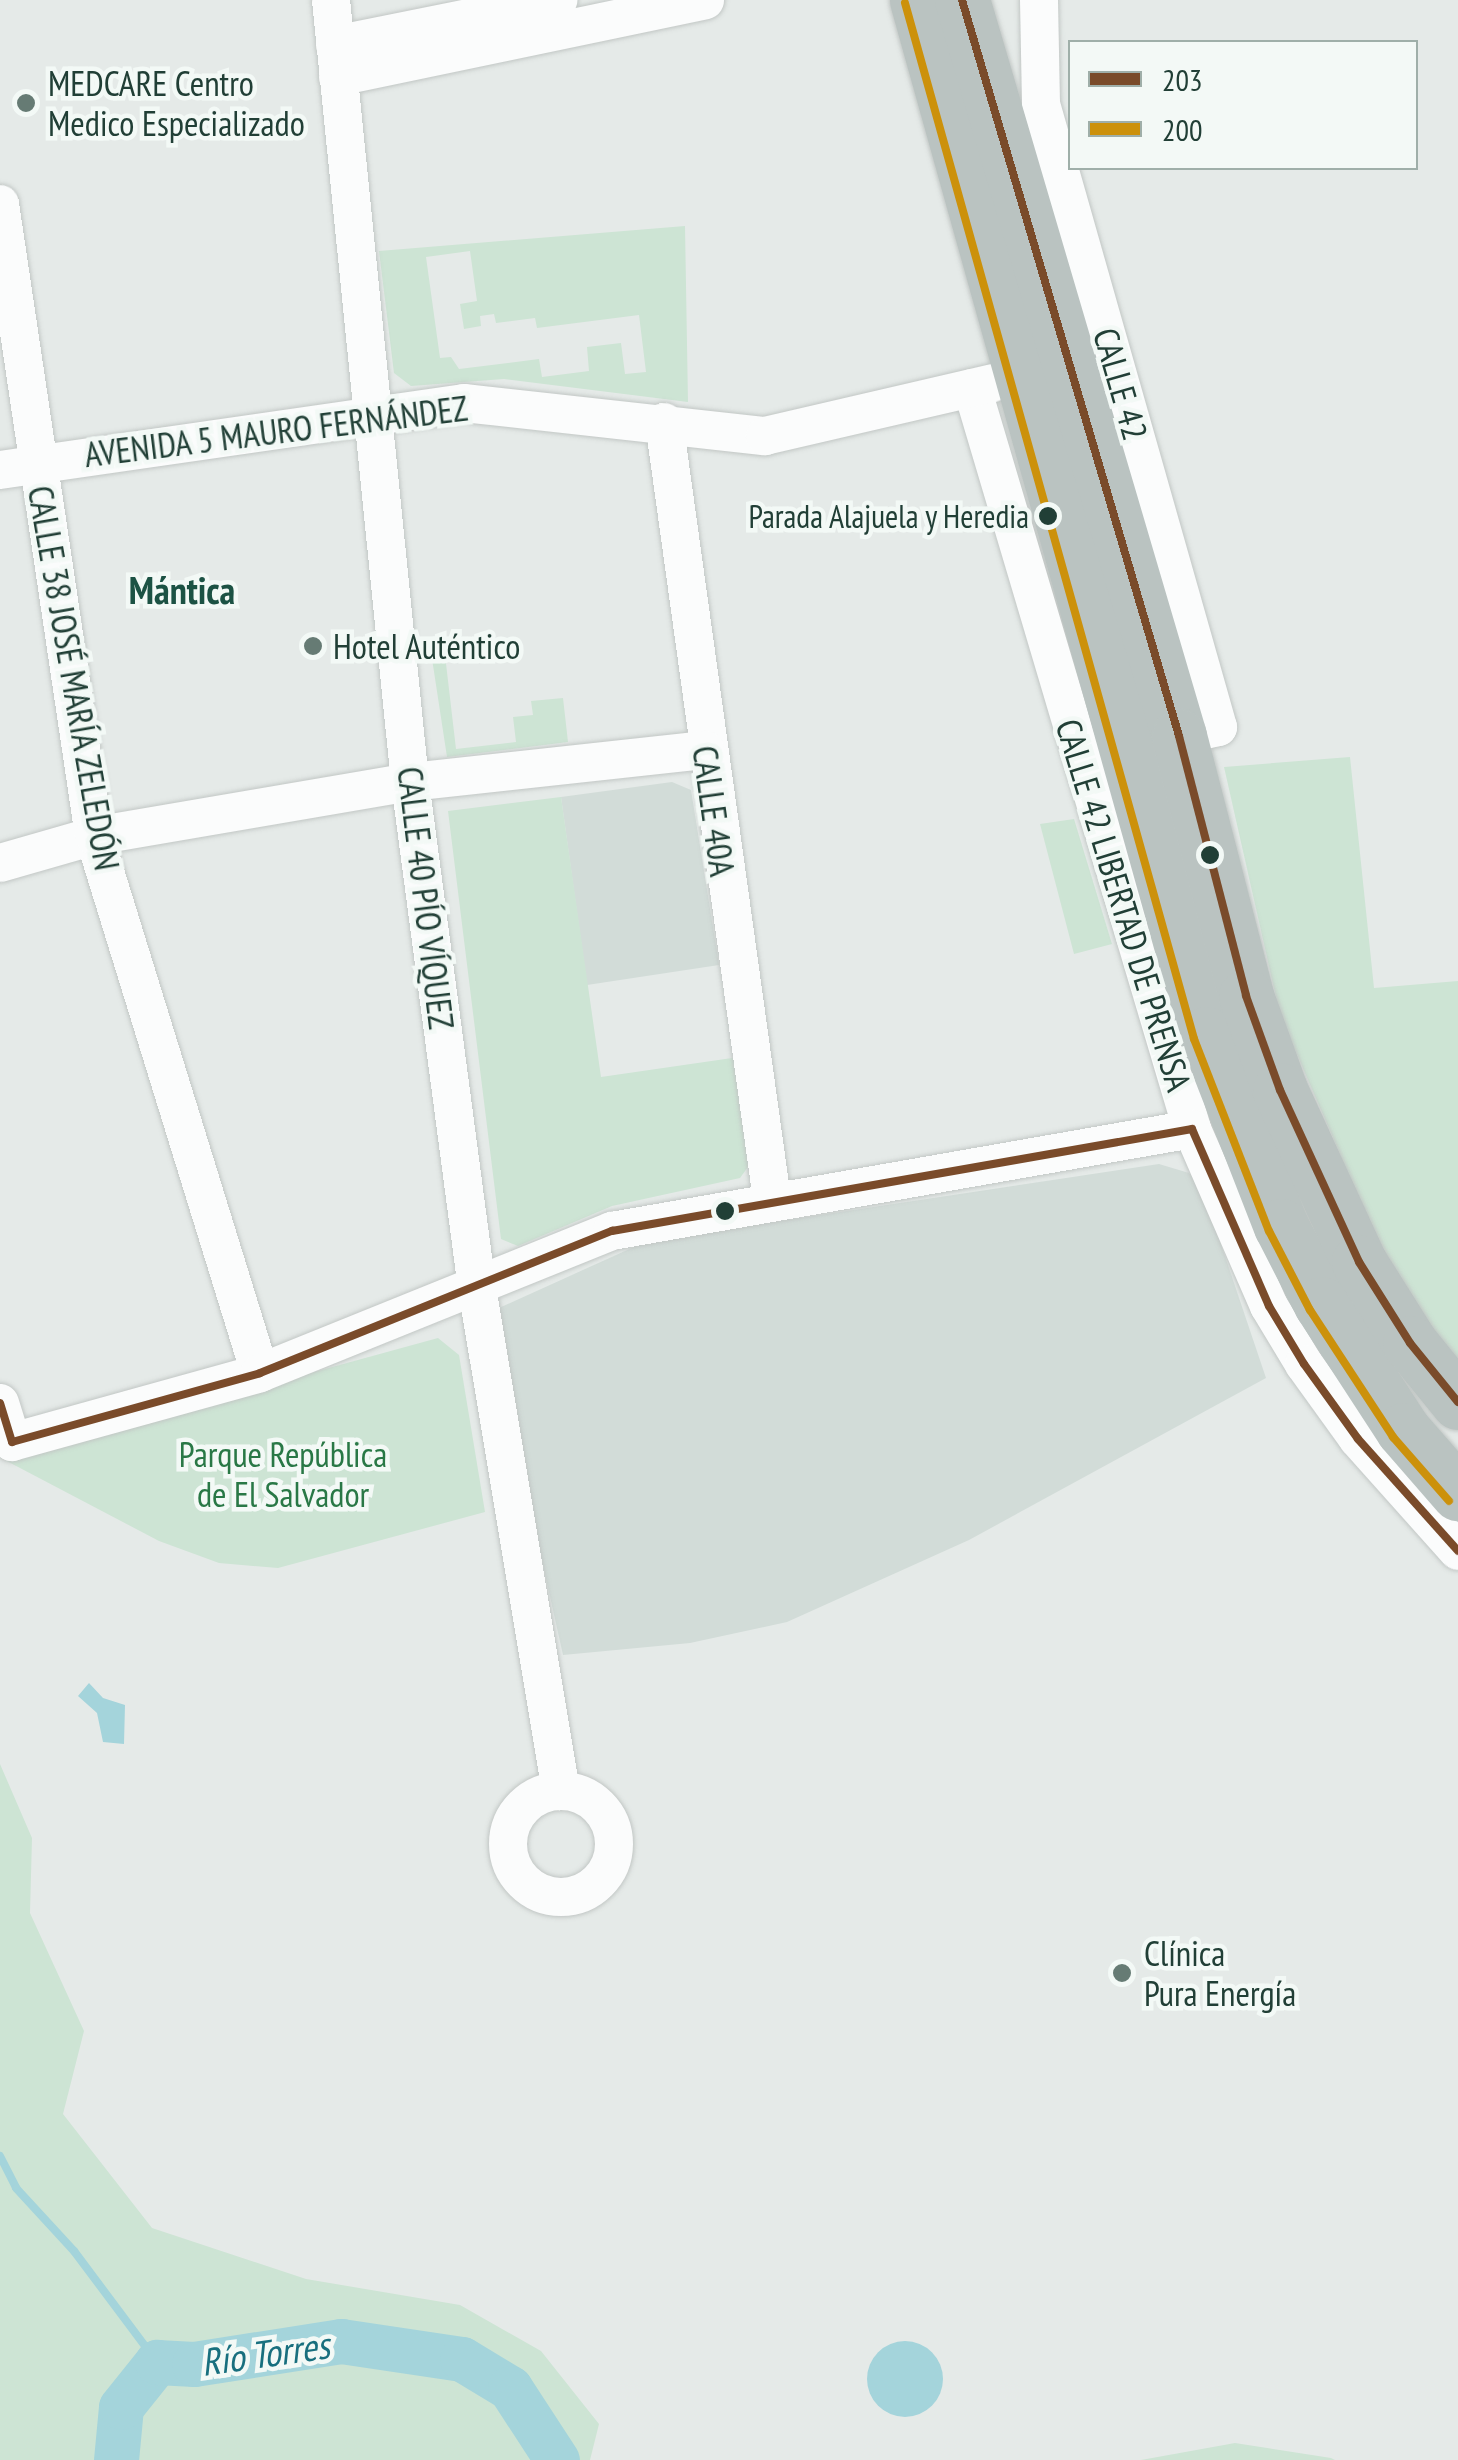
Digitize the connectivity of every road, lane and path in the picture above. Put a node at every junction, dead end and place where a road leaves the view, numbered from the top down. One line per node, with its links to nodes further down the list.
1 (331, 0): 8 (street, CALLE 40 PÍO VÍQUEZ)
2 (559, 0): 8 (street)
3 (705, 0): 8 (street)
4 (917, 0): 11 (highway)
5 (962, 0): 9 (highway)
6 (994, 0): 9 (highway)
7 (1039, 0): 16 (street, CALLE 42)
8 (337, 61): 13 (street, CALLE 40 PÍO VÍQUEZ)
9 (986, 72): 16 (highway)
10 (0, 204): 15 (street, CALLE 38 JOSÉ MARÍA ZELEDÓN)
11 (1024, 375): 12 (street, AVENIDA 5 MAURO FERNÁNDEZ); 28 (highway)
12 (972, 388): 14 (street, AVENIDA 5 MAURO FERNÁNDEZ); 21 (street, CALLE 42 LIBERTAD DE PRENSA)
13 (370, 412): 14 (street, AVENIDA 5 MAURO FERNÁNDEZ); 15 (street, AVENIDA 5 MAURO FERNÁNDEZ); 18 (street, CALLE 40 PÍO VÍQUEZ)
14 (664, 422): 17 (street, CALLE 40A)
15 (18, 466): 19 (street, CALLE 38 JOSÉ MARÍA ZELEDÓN)
16 (1179, 736): 25 (highway)
17 (705, 750): 18 (street); 22 (street, CALLE 40A)
18 (410, 782): 19 (street); 23 (street, CALLE 40 PÍO VÍQUEZ)
19 (94, 836): 20 (street); 24 (street, CALLE 38 JOSÉ MARÍA ZELEDÓN)
20 (0, 863)
21 (1192, 1129): 22 (street); 28 (street, CALLE 42 LIBERTAD DE PRENSA)
22 (772, 1199): 23 (street)
23 (477, 1288): 24 (street); 29 (street, CALLE 40 PÍO VÍQUEZ)
24 (260, 1373): 27 (street)
25 (1458, 1402)
26 (0, 1403): 27 (street)
27 (6, 1438)
28 (1454, 1528)
29 (561, 1791)

